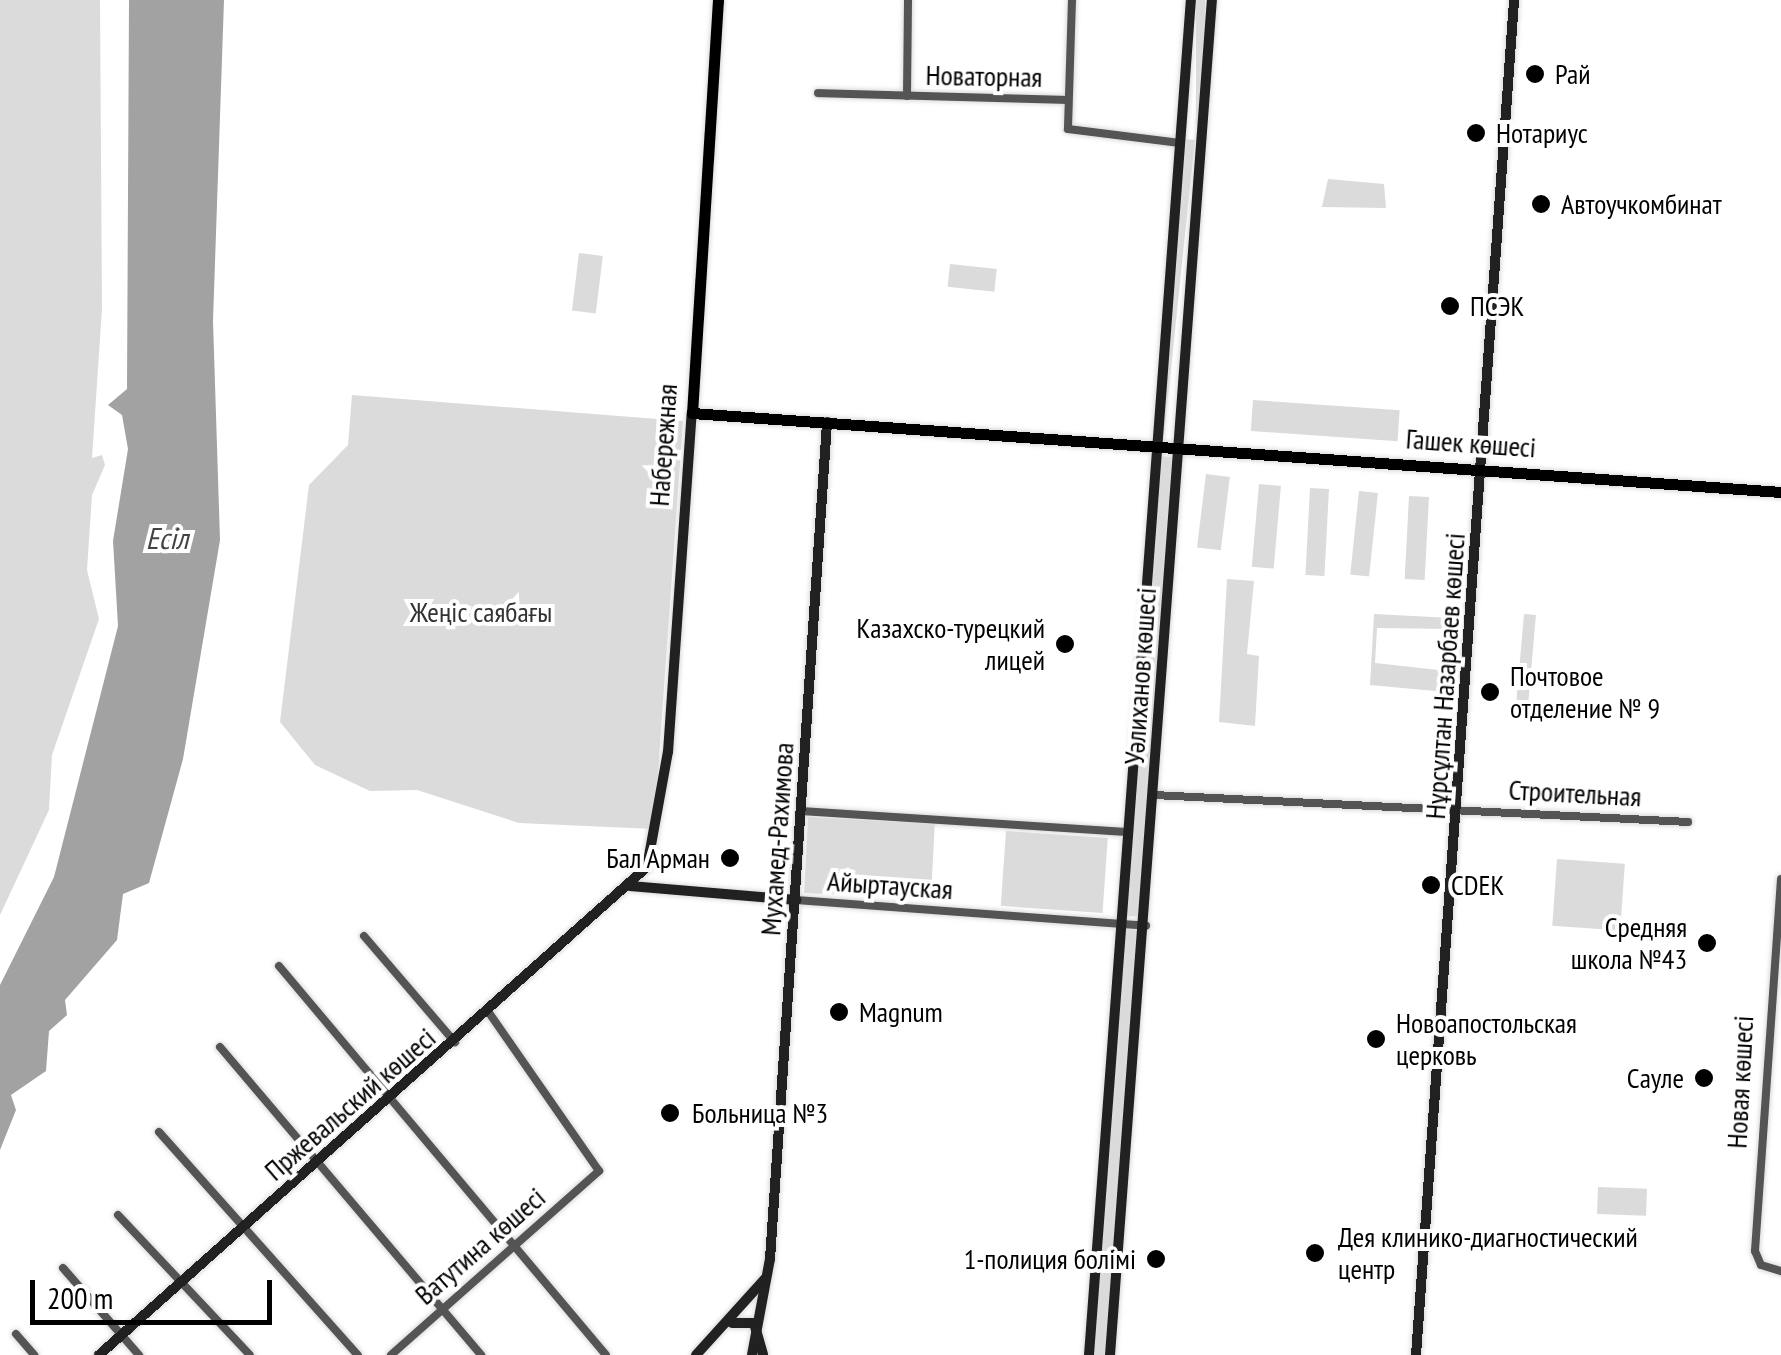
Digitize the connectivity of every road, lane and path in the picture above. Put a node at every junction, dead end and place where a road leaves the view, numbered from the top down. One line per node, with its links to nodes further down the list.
1 (718, 0): 12 (main road, Набережная)
2 (908, 0): 8 (street)
3 (1072, 0): 9 (street)
4 (1191, 0): 11 (main road, Уәлиханов көшесі)
5 (1212, 0): 10 (main road, Уәлиханов көшесі)
6 (1514, 0): 16 (main road, Нұрсұлтан Назарбаев көшесі)
7 (818, 93): 8 (street, Новаторная)
8 (906, 96): 9 (street, Новаторная)
9 (1064, 100): 11 (street, Новаторная)
10 (1200, 133): 11 (street); 15 (main road, Уәлиханов көшесі)
11 (1180, 138): 14 (main road, Уәлиханов көшесі)
12 (692, 413): 13 (main road, Гашек көшесі); 25 (main road, Набережная)
13 (828, 422): 14 (main road, Гашек көшесі); 21 (main road, Мухамед-Рахимова)
14 (1153, 445): 15 (main road, Гашек көшесі); 18 (main road, Уәлиханов көшесі)
15 (1180, 447): 16 (main road, Гашек көшесі); 19 (main road, Уәлиханов көшесі)
16 (1482, 470): 17 (main road, Гашек көшесі); 22 (main road, Нұрсұлтан Назарбаев көшесі)
17 (1781, 492)
18 (1134, 725): 19 (main road); 24 (main road, Уәлиханов көшесі)
19 (1160, 728): 20 (main road, Уәлиханов көшесі)
20 (1154, 795): 22 (street); 31 (main road, Уәлиханов көшесі)
21 (801, 811): 24 (street); 29 (main road, Мухамед-Рахимова)
22 (1458, 811): 23 (street, Строительная); 66 (main road, Нұрсұлтан Назарбаев көшесі)
23 (1688, 822)
24 (1126, 832): 30 (main road, Уәлиханов көшесі)
25 (650, 862): 27 (main road); 28 (main road)
26 (1778, 879): 45 (street, Новая көшесі)
27 (630, 886): 28 (main road, Айыртауская); 34 (main road, Пржевальский көшесі)
28 (663, 892): 29 (main road, Айыртауская)
29 (796, 900): 30 (street, Айыртауская); 43 (main road, Мухамед-Рахимова)
30 (1120, 924): 31 (street, Айыртауская); 64 (main road, Уәлиханов көшесі)
31 (1146, 926): 65 (main road, Уәлиханов көшесі)
32 (364, 936): 35 (street)
33 (279, 966): 37 (street)
34 (489, 1013): 35 (main road, Пржевальский көшесі); 42 (street, Ватутина көшесі)
35 (456, 1042): 37 (main road, Пржевальский көшесі)
36 (220, 1047): 39 (street)
37 (391, 1099): 39 (main road, Пржевальский көшесі); 42 (street)
38 (160, 1132): 41 (street)
39 (318, 1163): 41 (main road, Пржевальский көшесі); 47 (street)
40 (118, 1216): 46 (street)
41 (243, 1226): 46 (main road, Пржевальский көшесі); 56 (street)
42 (514, 1246): 47 (street, Ватутина көшесі); 59 (street)
43 (770, 1258): 48 (main road); 51 (main road, Мухамед-Рахимова)
44 (62, 1268): 50 (street)
45 (1781, 1271)
46 (181, 1281): 50 (main road, Пржевальский көшесі); 55 (street)
47 (442, 1310): 57 (street, Ватутина көшесі); 58 (street)
48 (722, 1330): 51 (main road); 60 (main road); 61 (main road)
49 (16, 1334): 52 (street)
50 (122, 1335): 53 (main road, Пржевальский көшесі); 54 (street)
51 (758, 1336): 62 (main road, Мухамед-Рахимова); 63 (main road)
52 (34, 1355)
53 (98, 1355)
54 (140, 1355)
55 (250, 1355)
56 (358, 1355)
57 (390, 1355)
58 (481, 1355)
59 (606, 1355)
60 (696, 1355)
61 (710, 1355)
62 (752, 1355)
63 (764, 1355)
64 (1089, 1355)
65 (1110, 1355)
66 (1416, 1355)

